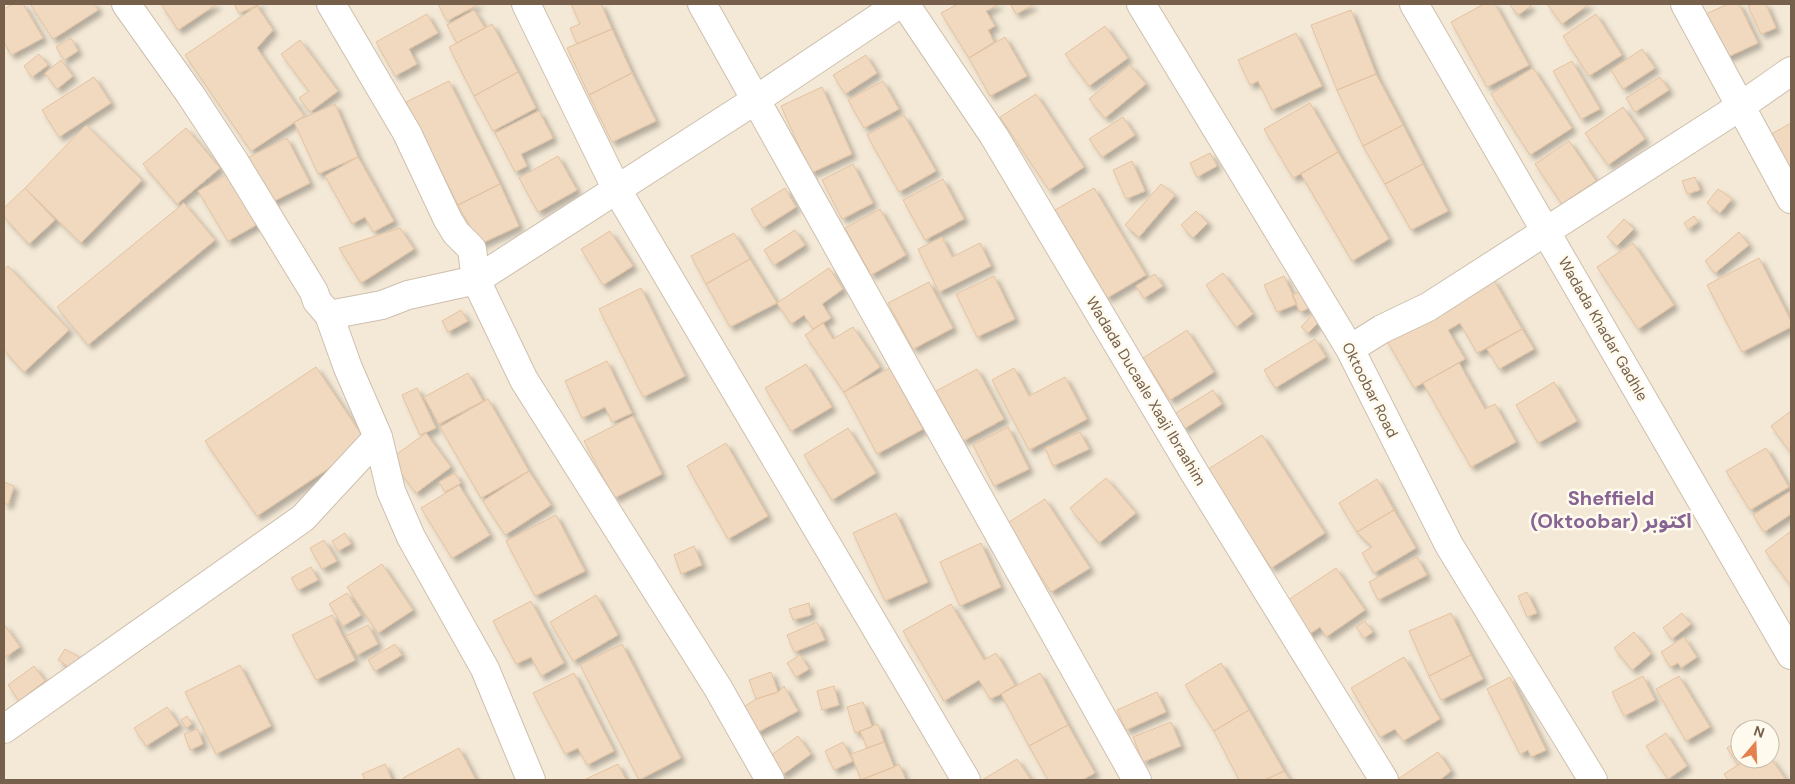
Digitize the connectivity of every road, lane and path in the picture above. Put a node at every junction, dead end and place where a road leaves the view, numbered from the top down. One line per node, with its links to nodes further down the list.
1 (126, 4): 17 (street)
2 (330, 4): 16 (street)
3 (526, 4): 13 (street)
4 (702, 4): 11 (street)
5 (899, 4): 11 (street)
6 (905, 4): 26 (street, Wadada Ducaale Xaaji Ibraahim)
7 (1141, 4): 18 (street, Oktoobar Road)
8 (1414, 4): 15 (street, Wadada Khadar Gadhle)
9 (1685, 4): 12 (street)
10 (1791, 72): 12 (street)
11 (754, 101): 13 (street); 25 (street)
12 (1741, 106): 14 (street); 15 (street)
13 (617, 190): 16 (street); 24 (street)
14 (1791, 199)
15 (1546, 230): 18 (street); 20 (street, Wadada Khadar Gadhle)
16 (476, 280): 17 (street); 23 (street)
17 (329, 315): 19 (street)
18 (1350, 349): 27 (street, Oktoobar Road)
19 (378, 436): 21 (street); 22 (street)
20 (1791, 655)
21 (4, 729)
22 (531, 780)
23 (770, 780)
24 (966, 780)
25 (1137, 780)
26 (1384, 780)
27 (1592, 780)

